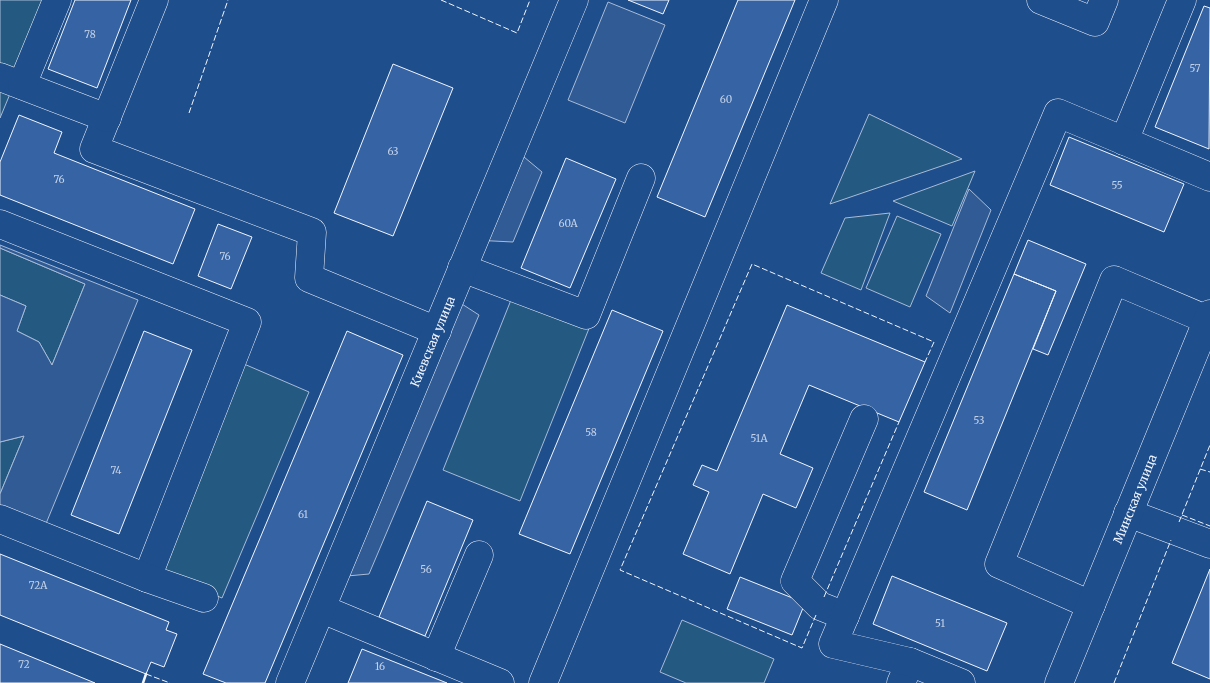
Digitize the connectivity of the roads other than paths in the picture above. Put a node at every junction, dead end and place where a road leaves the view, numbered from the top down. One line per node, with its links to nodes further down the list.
1 (57, 0): 8 (street)
2 (154, 0): 9 (street)
3 (574, 0): 14 (street, Киевская улица)
4 (824, 0): 31 (street)
5 (1041, 0): 6 (street)
6 (1104, 0)
7 (1182, 0): 10 (street)
8 (11, 81): 9 (street)
9 (107, 118): 16 (street)
10 (1124, 141): 11 (street); 26 (street)
11 (1210, 177)
12 (641, 178): 14 (street)
13 (0, 224): 22 (street)
14 (462, 268): 16 (street, Киевская улица)
15 (1209, 317): 18 (street, Минская улица); 24 (street)
16 (437, 331): 25 (street, Киевская улица)
17 (864, 419): 26 (street)
18 (1128, 513): 20 (street); 24 (street, Минская улица)
19 (0, 519): 22 (street)
20 (1210, 544)
21 (479, 555): 27 (street)
22 (147, 578): 23 (street)
23 (204, 598)
24 (1091, 605): 33 (street, Минская улица)
25 (322, 609): 27 (street); 29 (street, Киевская улица)
26 (845, 616): 28 (street)
27 (436, 657): 30 (street)
28 (905, 673): 32 (street)
29 (290, 683)
30 (500, 683)
31 (543, 683)
32 (961, 683)
33 (1059, 683)

